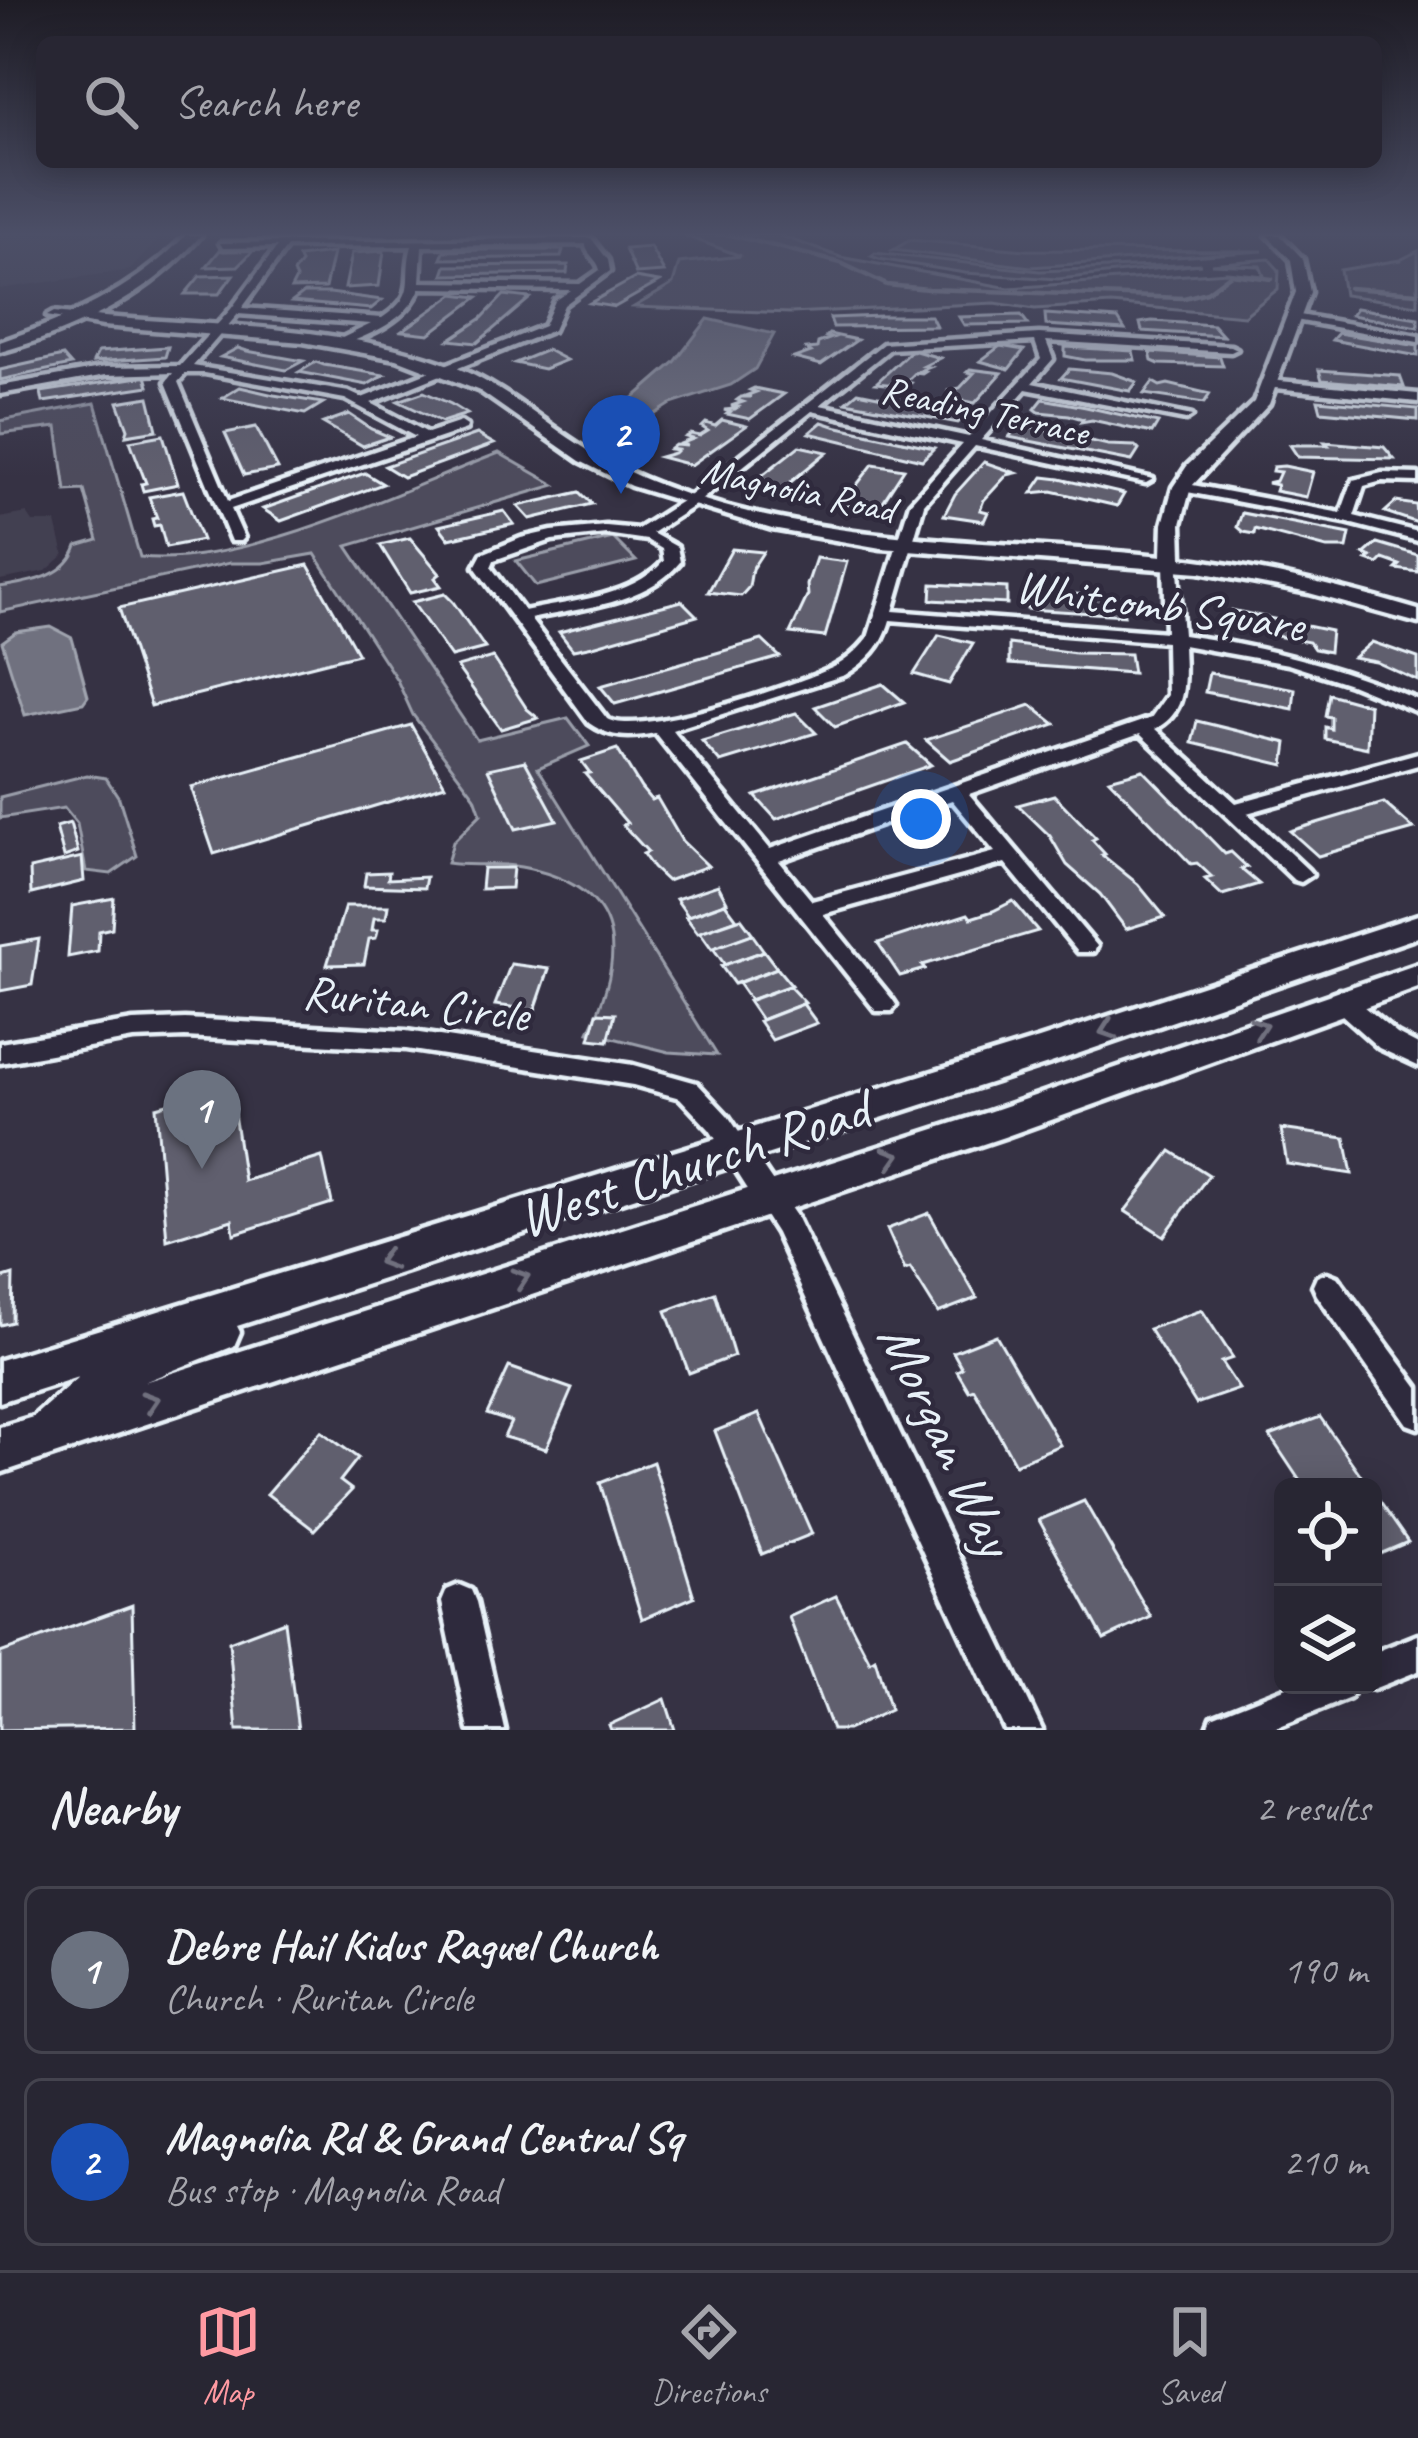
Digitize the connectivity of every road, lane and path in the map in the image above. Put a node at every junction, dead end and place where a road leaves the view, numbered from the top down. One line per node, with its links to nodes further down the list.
1 (54, 316): 8 (street, Magnolia Road); 11 (main road)
2 (81, 316): 8 (main road)
3 (230, 316): 10 (street)
4 (304, 316): 9 (street)
5 (388, 316): 9 (street)
6 (556, 316): 18 (street)
7 (1294, 317): 13 (street); 19 (street)
8 (75, 319): 10 (street, Magnolia Road); 15 (main road)
9 (381, 321): 14 (street)
10 (214, 333): 14 (street, Magnolia Road); 17 (street)
11 (0, 336)
12 (1039, 337): 16 (street); 20 (street); 24 (street)
13 (1418, 338)
14 (340, 343): 18 (street, Magnolia Road)
15 (0, 347)
16 (1231, 349)
17 (182, 368): 21 (street); 23 (street); 33 (street)
18 (450, 370): 23 (street); 32 (street, Magnolia Road)
19 (1269, 384): 22 (street); 31 (street)
20 (1024, 385): 25 (street); 28 (street)
21 (0, 390)
22 (1418, 398)
23 (363, 402): 27 (street)
24 (810, 407): 28 (street, Reading Terrace); 32 (street)
25 (1186, 416)
26 (461, 426): 27 (street)
27 (427, 438): 33 (street)
28 (972, 443): 30 (street, Reading Terrace); 38 (street)
29 (1418, 478): 34 (street)
30 (1146, 479)
31 (1182, 487): 34 (street); 39 (street)
32 (690, 502): 35 (street); 38 (street, Magnolia Road)
33 (224, 507): 37 (street)
34 (1346, 518): 36 (street)
35 (643, 532): 41 (street); 41 (street)
36 (1418, 537)
37 (236, 538)
38 (903, 546): 39 (street, Magnolia Road); 40 (street)
39 (1172, 562): 42 (street, Magnolia Road); 43 (street)
40 (884, 615): 43 (street, Whitcomb Square); 45 (street)
41 (519, 617): 45 (street)
42 (1418, 617)
43 (1175, 640): 44 (street, Whitcomb Square); 46 (street)
44 (1418, 707)
45 (659, 726): 51 (street)
46 (1145, 729): 48 (street); 49 (street)
47 (1418, 759): 49 (street)
48 (957, 793): 50 (street); 51 (street)
49 (1230, 811): 52 (street)
50 (1010, 855): 53 (street); 55 (street)
51 (765, 858): 53 (street)
52 (1301, 874)
53 (808, 910): 58 (street)
54 (1418, 926): 61 (main road, West Church Road, one-way to 61)
55 (1086, 946)
56 (1418, 976): 57 (main road, West Church Road)
57 (1339, 999): 60 (street); 62 (main road, West Church Road, one-way to 57)
58 (884, 1005)
59 (0, 1053): 61 (street, Ruritan Circle)
60 (1418, 1057)
61 (738, 1150): 62 (street, Ruritan Circle); 63 (main road, West Church Road, one-way to 63)
62 (770, 1196): 67 (main road, West Church Road, one-way to 62); 74 (street, Morgan Way)
63 (320, 1280): 65 (main road, West Church Road); 67 (main road)
64 (1327, 1286): 66 (street)
65 (0, 1381)
66 (1418, 1413)
67 (44, 1436): 68 (main road, West Church Road)
68 (0, 1450)
69 (459, 1602): 73 (street)
70 (1418, 1653): 71 (street)
71 (1382, 1667)
72 (1315, 1694): 75 (street)
73 (488, 1730)
74 (1024, 1730)
75 (1225, 1730)

